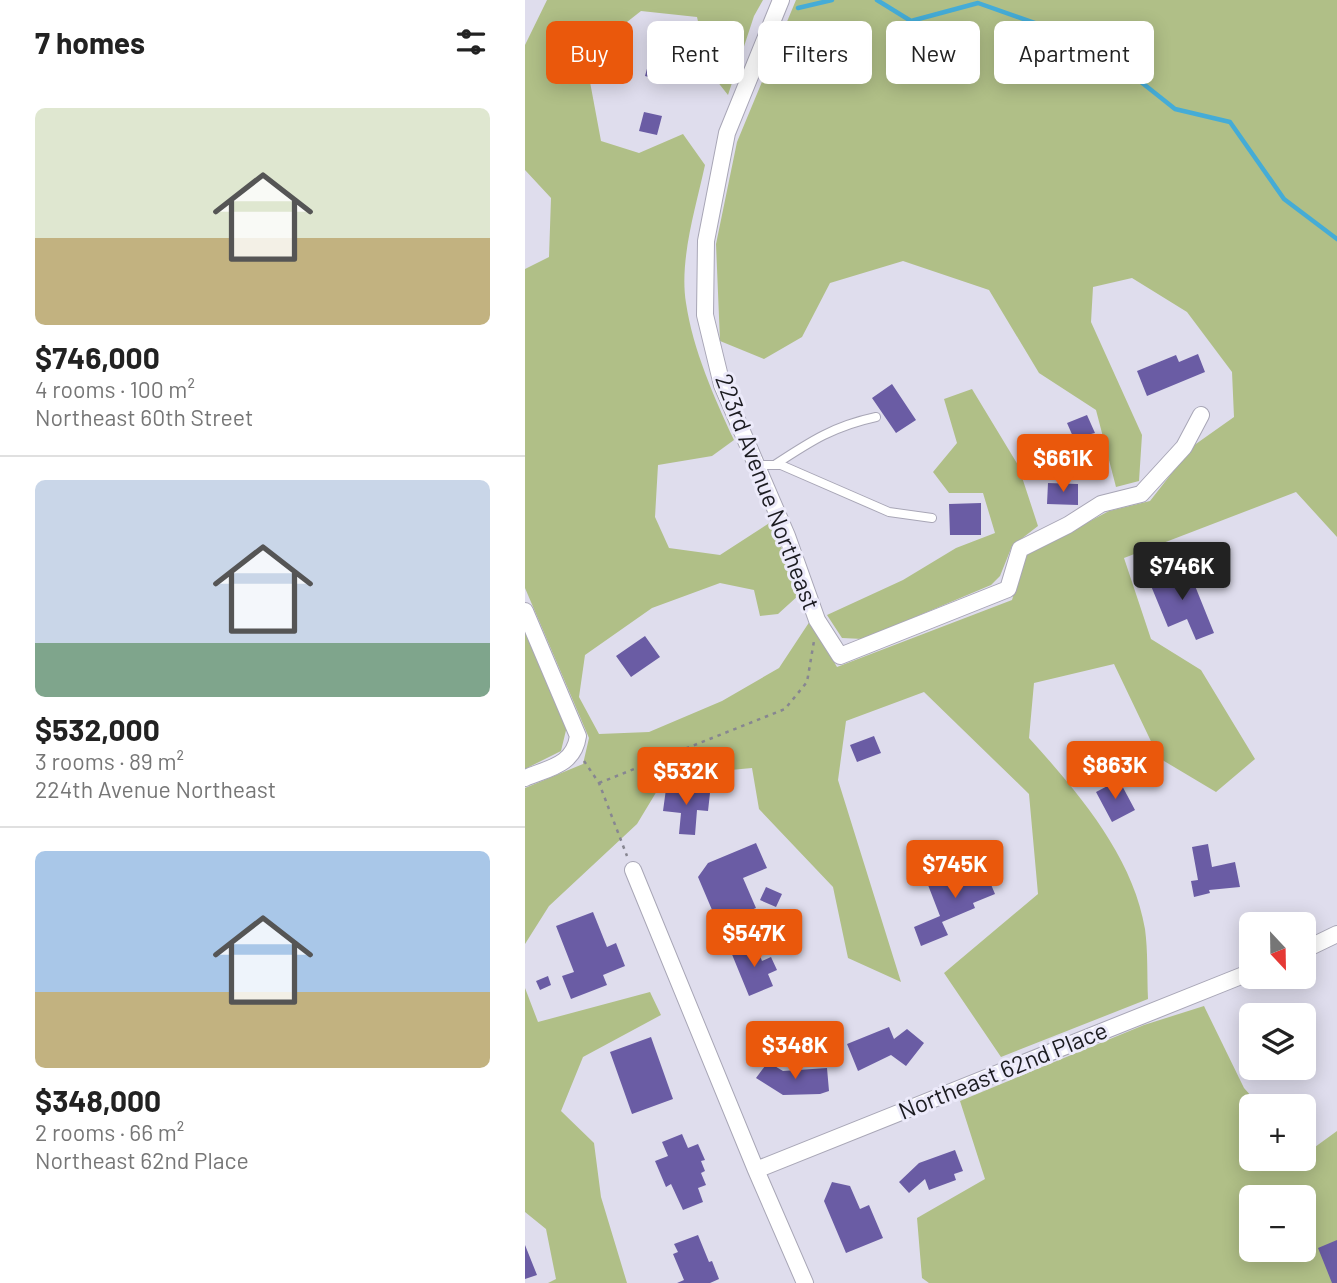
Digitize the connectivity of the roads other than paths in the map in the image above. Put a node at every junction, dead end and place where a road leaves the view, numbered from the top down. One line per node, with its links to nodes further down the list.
1 (781, 0): 5 (street, 223rd Avenue Northeast)
2 (1201, 415): 5 (street, 223rd Avenue Northeast)
3 (876, 417): 4 (lane)
4 (776, 464): 5 (lane); 6 (lane)
5 (757, 465)
6 (932, 519)
7 (525, 611): 8 (street)
8 (525, 778)
9 (633, 870): 13 (street)
10 (1337, 934): 11 (street)
11 (1316, 944)
12 (1239, 977): 13 (street, Northeast 62nd Place)
13 (756, 1170): 14 (street)
14 (805, 1283)

